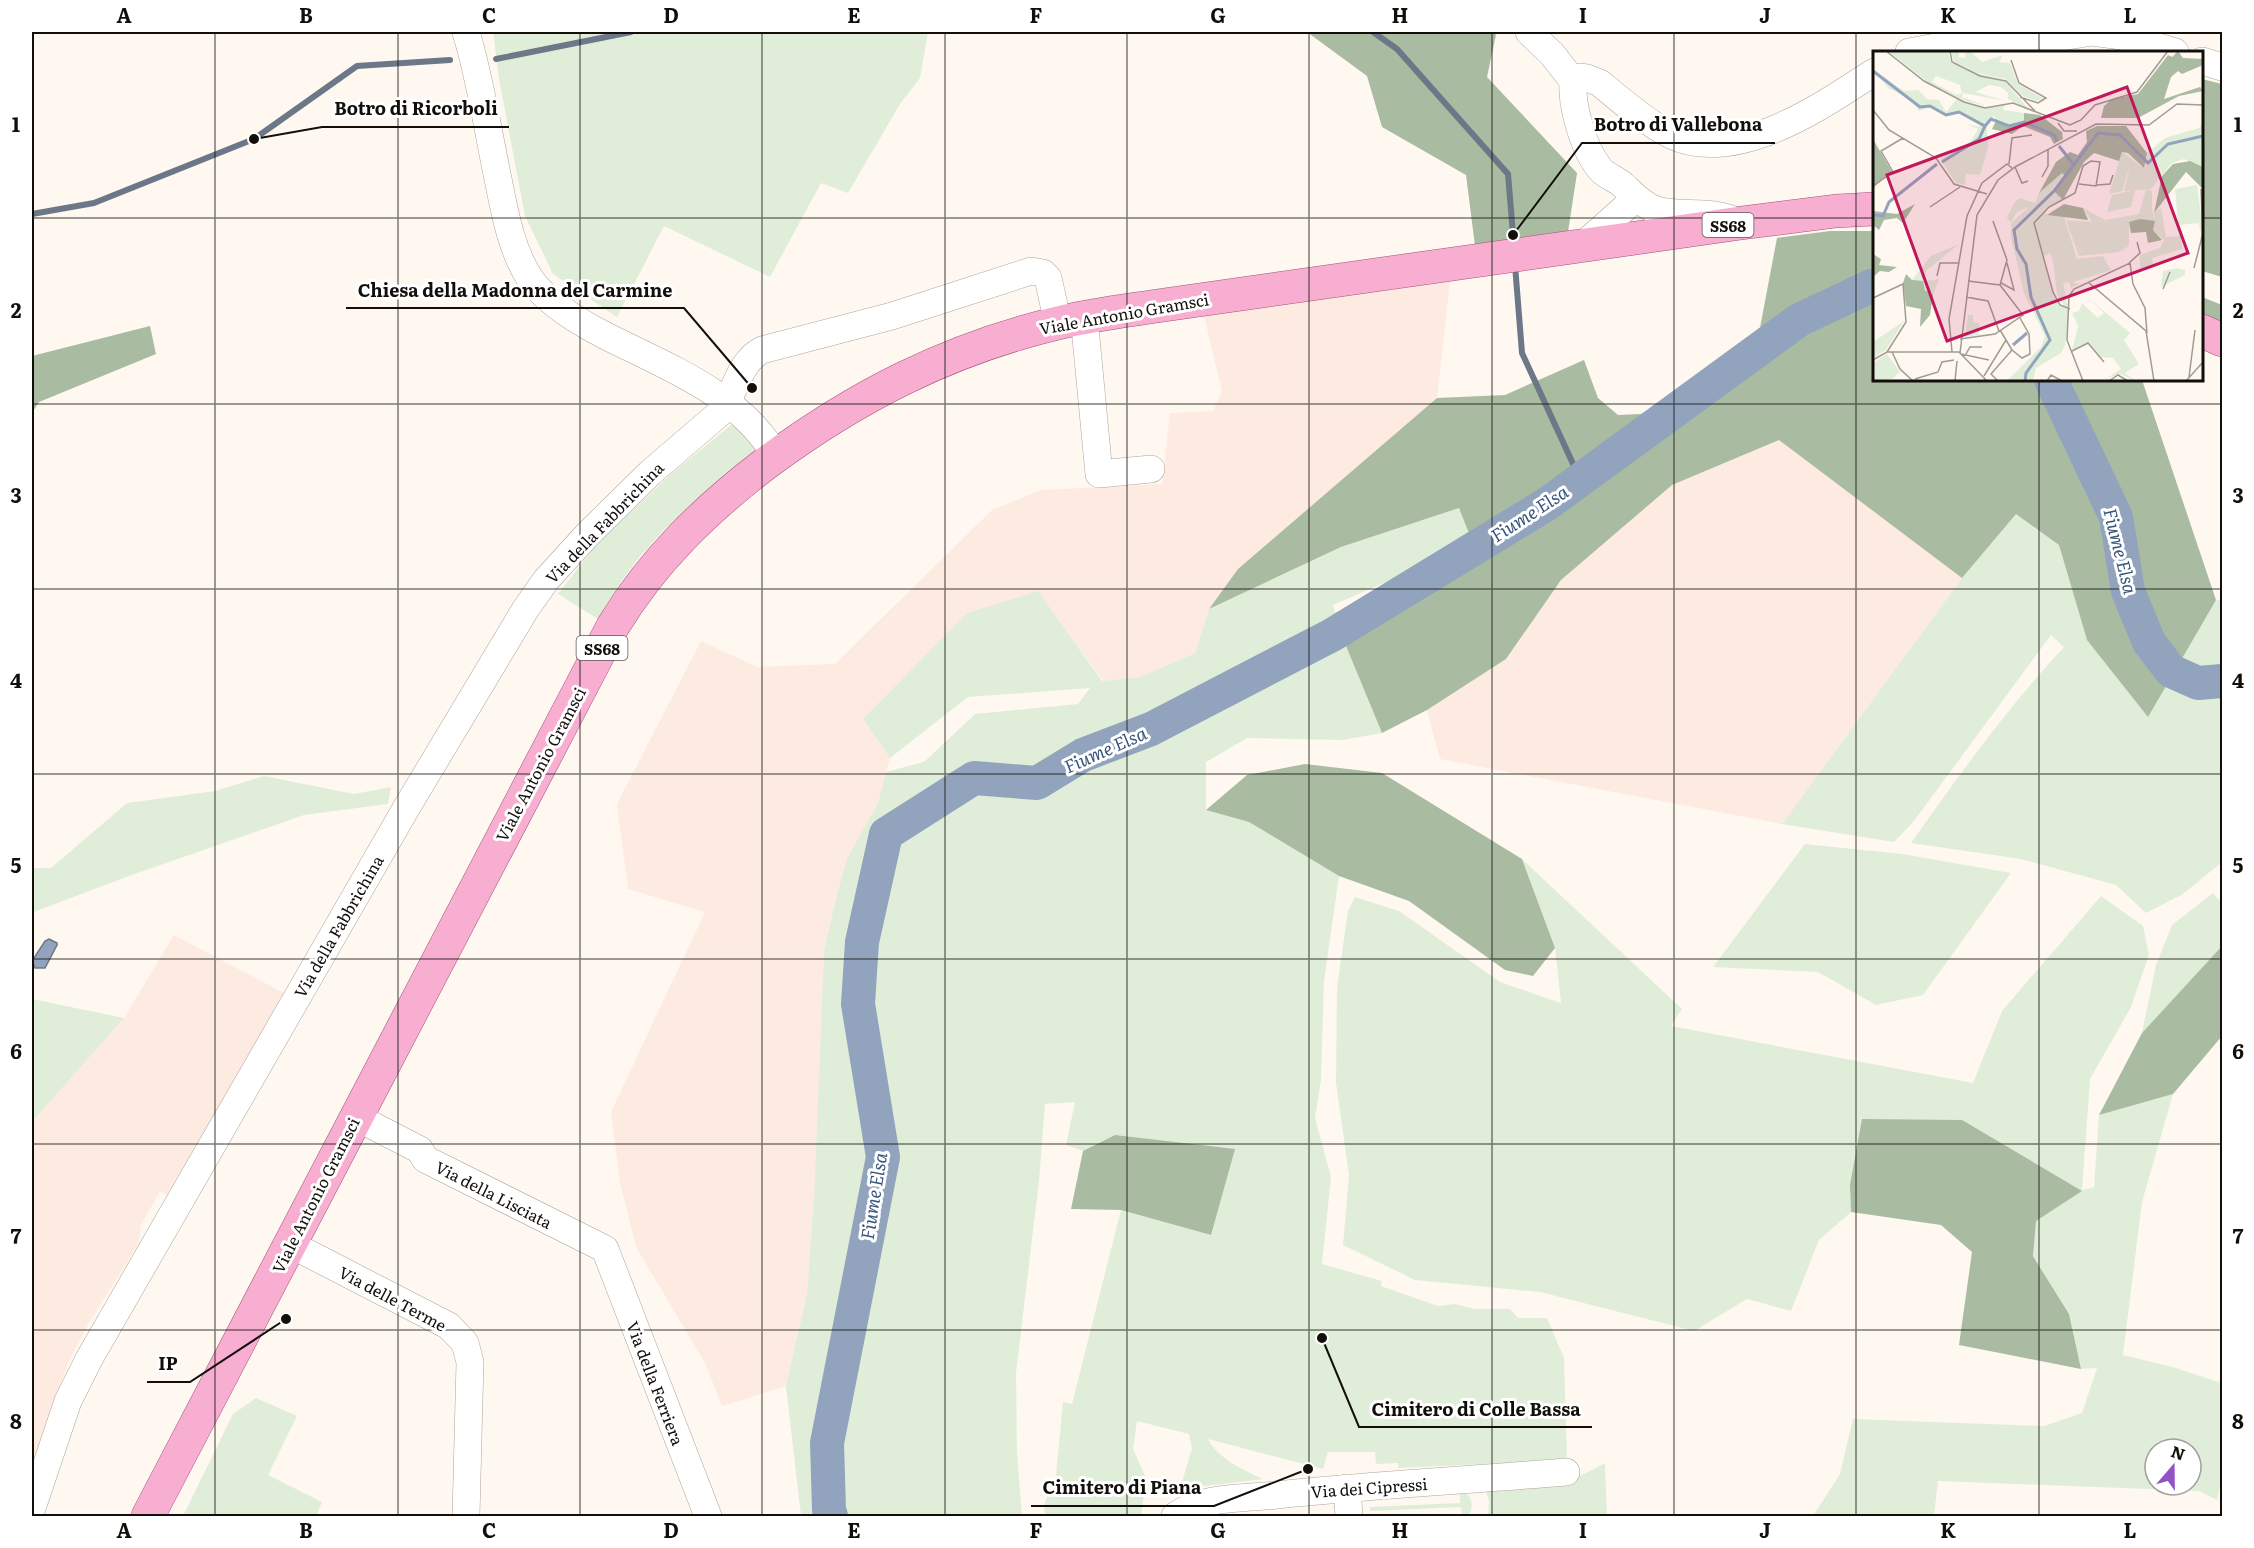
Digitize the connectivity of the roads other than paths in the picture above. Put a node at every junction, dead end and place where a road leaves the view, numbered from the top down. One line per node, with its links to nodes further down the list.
1 (1530, 32): 8 (street)
2 (471, 49): 16 (street)
3 (1914, 51): 4 (street)
4 (2172, 51)
5 (2203, 61): 6 (street)
6 (2223, 67)
7 (1873, 73): 8 (street)
8 (1573, 81): 9 (street)
9 (1636, 198): 11 (street); 12 (street)
10 (1873, 208): 11 (main road, SS68)
11 (1742, 223): 12 (main road, SS68)
12 (1582, 246): 13 (main road, Viale Antonio Gramsci / SS68)
13 (1071, 320): 16 (street, Via della Fabbrichina); 17 (main road, Viale Antonio Gramsci / SS68); 18 (street)
14 (2203, 331): 15 (main road)
15 (2223, 340)
16 (728, 402): 17 (street); 24 (street, Via della Fabbrichina)
17 (776, 456): 19 (main road, Viale Antonio Gramsci / SS68)
18 (1151, 469)
19 (356, 1117): 20 (main road, Viale Antonio Gramsci / SS68); 21 (street, Via della Lisciata)
20 (290, 1244): 25 (main road, Viale Antonio Gramsci / SS68); 26 (street, Via delle Terme)
21 (604, 1249): 27 (street, Via della Ferriera)
22 (1566, 1472): 23 (street, Via dei Cipressi)
23 (1347, 1488): 28 (street, Via dei Cipressi); 29 (street)
24 (32, 1508)
25 (148, 1516)
26 (466, 1516)
27 (708, 1516)
28 (1175, 1516)
29 (1349, 1516)

